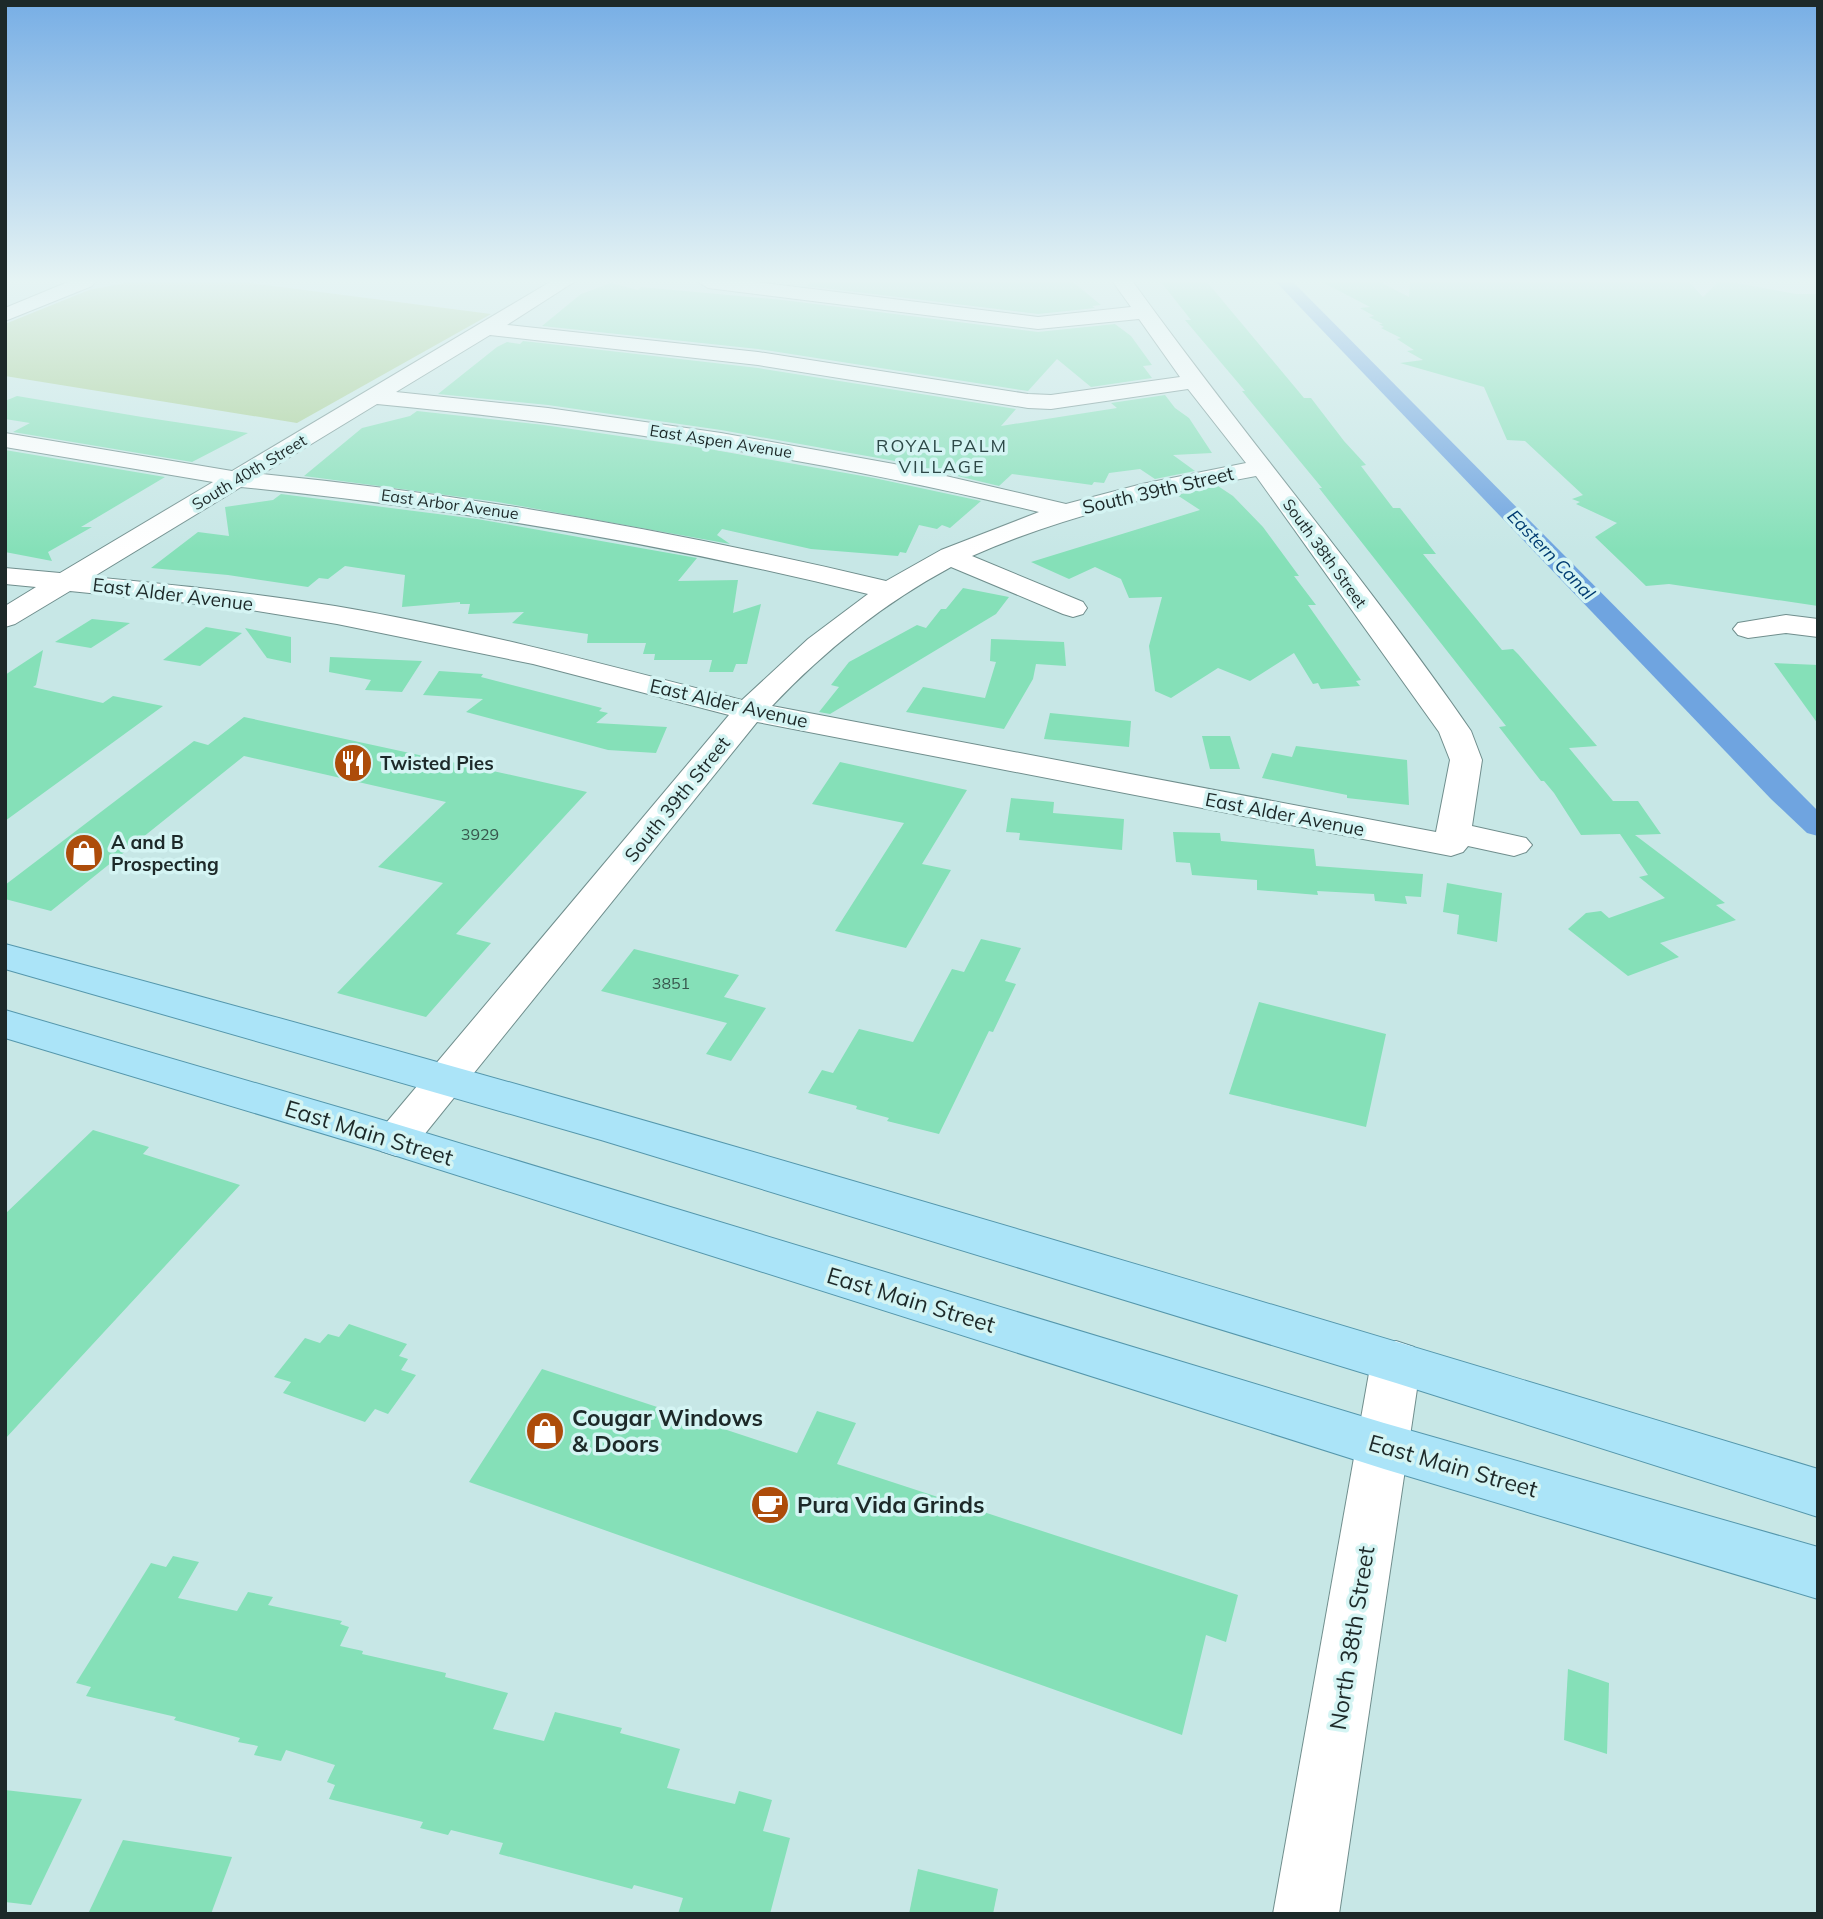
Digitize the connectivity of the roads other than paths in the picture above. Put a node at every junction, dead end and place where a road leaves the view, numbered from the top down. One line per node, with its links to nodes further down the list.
1 (415, 372): 5 (street, South 40th Street)
2 (849, 372): 4 (street)
3 (1187, 372): 4 (street, South 38th Street)
4 (1194, 382): 7 (street, South 38th Street)
5 (373, 397): 8 (street, South 40th Street); 9 (street, East Aspen Avenue)
6 (5, 440): 8 (street, East Arbor Avenue)
7 (1262, 468): 9 (street, South 39th Street); 19 (street, South 38th Street)
8 (236, 479): 12 (street, South 40th Street); 13 (street, East Arbor Avenue)
9 (1065, 511): 10 (street, South 39th Street)
10 (950, 557): 13 (street, South 39th Street); 14 (street)
11 (5, 576): 12 (street, East Alder Avenue)
12 (66, 582): 15 (street, South 40th Street); 18 (street, East Alder Avenue)
13 (891, 591): 18 (street, South 39th Street)
14 (1073, 608)
15 (5, 618)
16 (1818, 628): 17 (street)
17 (1748, 629)
18 (749, 711): 19 (street, East Alder Avenue); 23 (street, South 39th Street)
19 (1452, 839): 20 (street, East Alder Avenue)
20 (1514, 845)
21 (5, 956): 23 (main road)
22 (5, 1024): 24 (main road, East Main Street)
23 (446, 1079): 24 (street, South 39th Street); 25 (main road)
24 (396, 1140): 26 (main road, East Main Street)
25 (1396, 1362): 26 (street, North 38th Street); 27 (main road)
26 (1384, 1446): 28 (main road, East Main Street); 29 (street, North 38th Street)
27 (1818, 1493)
28 (1818, 1573)
29 (1306, 1914)

